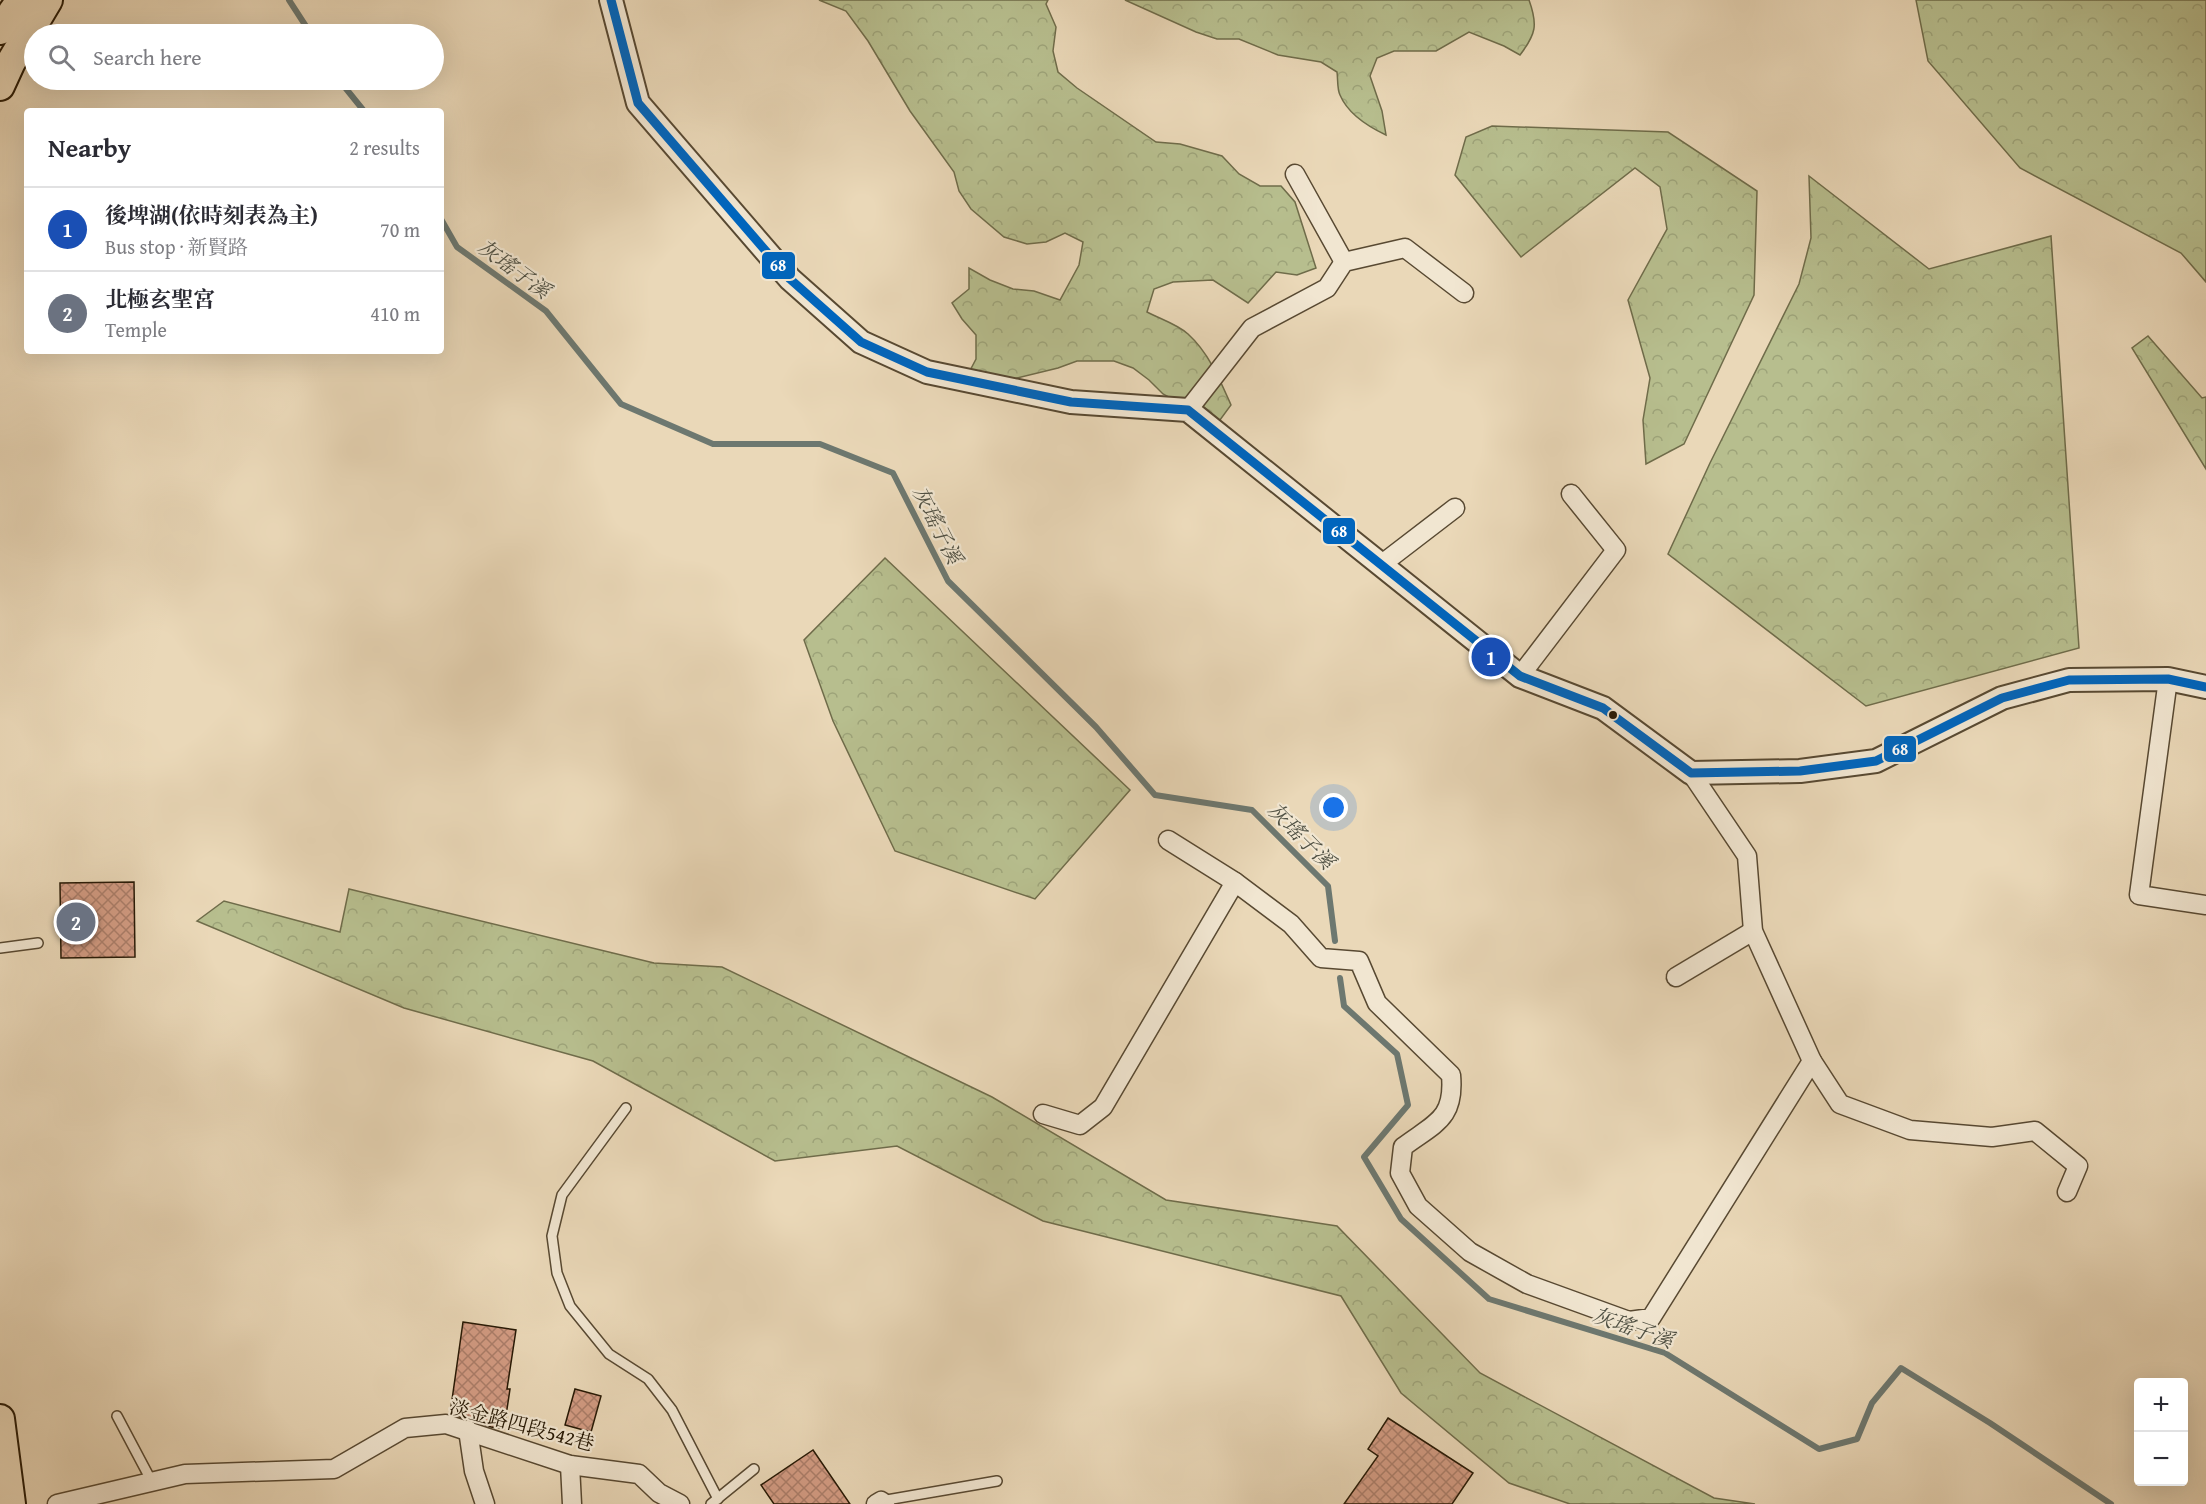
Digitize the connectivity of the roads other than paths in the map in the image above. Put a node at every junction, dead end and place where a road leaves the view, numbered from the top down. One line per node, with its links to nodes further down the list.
1 (21, 0): 5 (main road)
2 (48, 0): 4 (main road)
3 (611, 0): 11 (street)
4 (34, 24)
5 (0, 30)
6 (24, 40): 7 (main road)
7 (0, 86)
8 (1295, 174): 9 (street)
9 (1344, 261): 10 (street); 11 (street)
10 (1464, 293)
11 (1188, 410): 14 (street)
12 (1571, 494): 15 (street)
13 (1455, 507): 14 (street)
14 (1382, 564): 15 (street)
15 (1520, 676): 18 (street)
16 (2168, 679): 17 (street); 18 (street); 21 (street)
17 (2206, 687)
18 (1691, 773): 22 (street)
19 (1168, 840): 20 (street)
20 (1235, 882): 26 (street); 28 (street)
21 (2206, 905)
22 (1753, 931): 25 (street); 26 (street)
23 (38, 943): 24 (lane)
24 (0, 948)
25 (1676, 977)
26 (1812, 1061): 29 (street)
27 (626, 1108): 38 (lane)
28 (1043, 1114)
29 (2067, 1192)
30 (117, 1416): 36 (lane)
31 (0, 1419): 40 (main road)
32 (468, 1430): 33 (street, 淡金路四段542巷); 36 (street, 淡金路四段542巷); 42 (street)
33 (570, 1465): 37 (street, 淡金路四段542巷); 43 (street)
34 (754, 1469): 38 (lane)
35 (998, 1481): 39 (lane)
36 (152, 1482): 41 (street, 淡金路四段542巷)
37 (660, 1498): 44 (street, 淡金路四段542巷)
38 (714, 1501)
39 (881, 1503)
40 (11, 1504)
41 (57, 1504)
42 (485, 1504)
43 (572, 1504)
44 (680, 1504)

